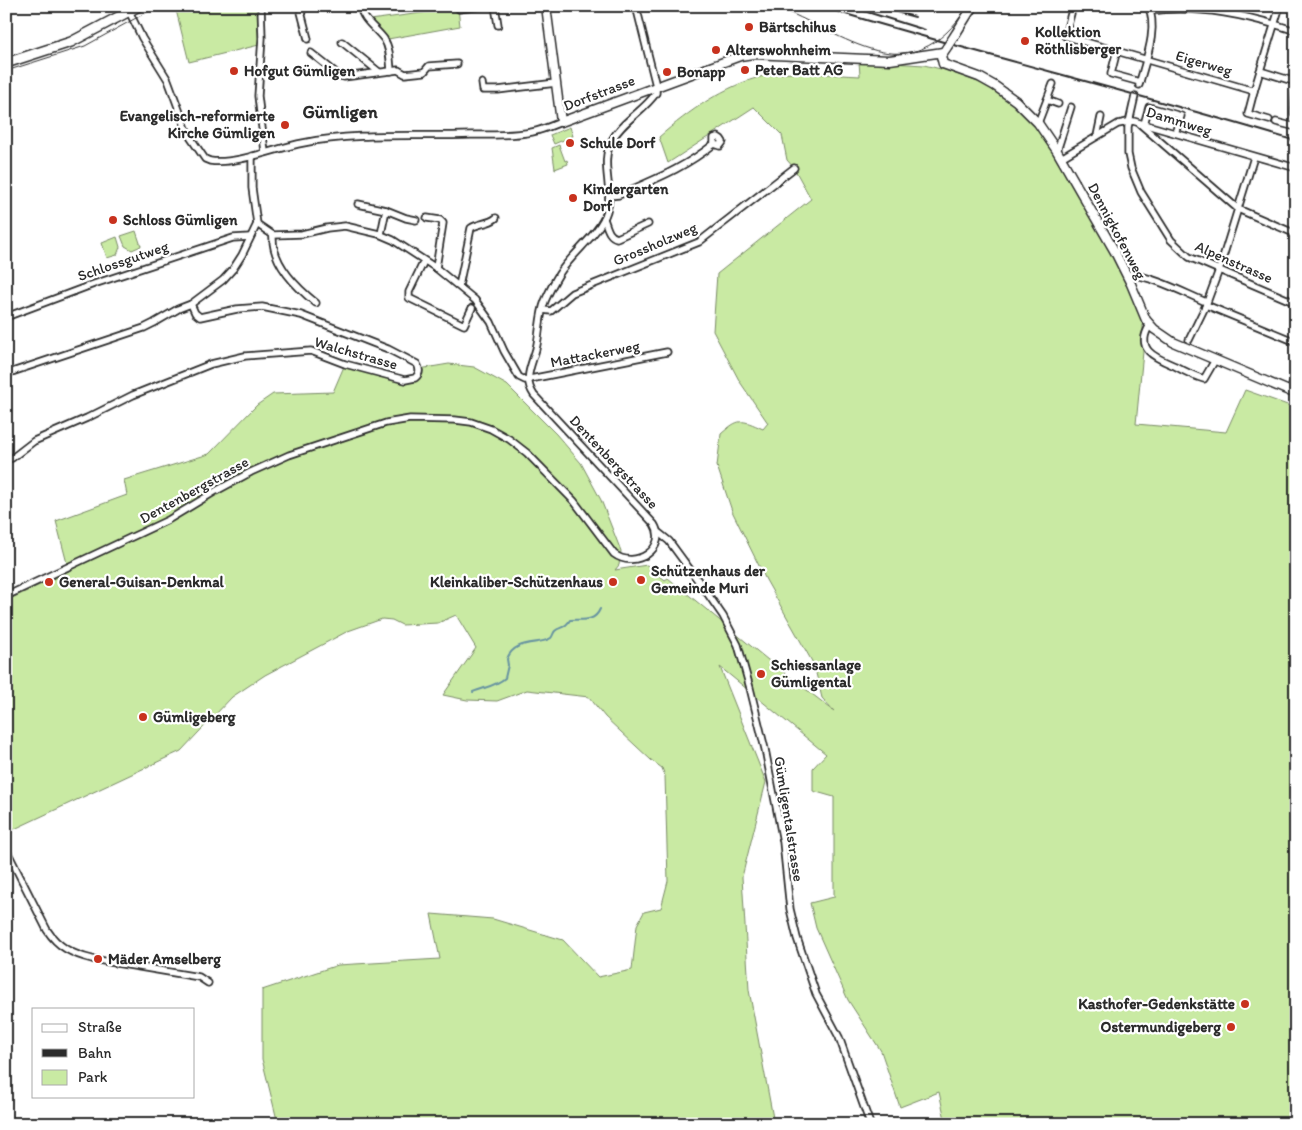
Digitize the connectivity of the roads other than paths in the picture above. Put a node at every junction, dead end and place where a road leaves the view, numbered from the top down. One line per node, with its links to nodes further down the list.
1 (261, 6): 51 (street)
2 (306, 6): 18 (street)
3 (360, 6): 26 (street)
4 (482, 6): 12 (street)
5 (495, 6): 16 (street)
6 (546, 6): 31 (street)
7 (636, 6): 33 (street)
8 (973, 6): 20 (street, bridge)
9 (1073, 6): 21 (street, Eigerweg)
10 (1280, 6): 15 (street)
11 (133, 8): 24 (main road); 53 (street, Dorfstrasse)
12 (459, 9)
13 (1149, 9): 14 (street); 23 (street)
14 (1210, 9): 15 (street)
15 (1275, 24): 17 (street); 27 (street)
16 (498, 26)
17 (1296, 31)
18 (308, 39)
19 (342, 42): 28 (street)
20 (945, 49): 33 (street, Dorfstrasse); 46 (street, Dennigkofenweg)
21 (1117, 50): 23 (street, Eigerweg); 23 (street)
22 (311, 53): 28 (street)
23 (1146, 59): 34 (street, Eigerweg)
24 (6, 63)
25 (457, 64): 26 (street)
26 (391, 71): 28 (street)
27 (1260, 71): 29 (street); 34 (street)
28 (379, 72)
29 (1296, 82): 39 (street)
30 (482, 83): 31 (street)
31 (556, 83): 43 (street)
32 (1054, 84): 36 (street)
33 (656, 86): 43 (street, Dorfstrasse); 57 (street)
34 (1254, 91): 41 (street)
35 (1135, 96): 42 (street, Alpenstrasse)
36 (1047, 100): 37 (street); 46 (street)
37 (1058, 104)
38 (1071, 107): 52 (street)
39 (1294, 113)
40 (1101, 117): 49 (street)
41 (1269, 120)
42 (1129, 121): 45 (street, Dammweg); 49 (street, Dammweg); 73 (street, Alpenstrasse)
43 (561, 122): 51 (street, Dorfstrasse)
44 (1276, 122): 47 (street)
45 (1141, 123): 48 (street, Dammweg); 48 (street); 59 (street)
46 (1038, 124): 52 (street, Dennigkofenweg)
47 (1296, 127)
48 (1175, 133): 54 (street, Dammweg)
49 (1097, 136): 52 (street, Dammweg)
50 (714, 144): 57 (street)
51 (265, 152): 53 (street, Dorfstrasse)
52 (1059, 154): 74 (street, Dennigkofenweg)
53 (252, 156): 65 (street)
54 (1254, 157): 56 (street, Dammweg); 59 (street)
55 (794, 168): 81 (street, Grossholzweg)
56 (1296, 168)
57 (610, 196): 63 (street)
58 (358, 204): 60 (street)
59 (1238, 209): 69 (street); 73 (street)
60 (386, 210): 64 (street); 68 (street)
61 (428, 218): 72 (street)
62 (496, 218): 75 (street)
63 (604, 219): 66 (street); 81 (street)
64 (416, 220)
65 (257, 224): 67 (street); 70 (street)
66 (648, 224)
67 (273, 234): 68 (street, Dentenbergstrasse); 76 (street)
68 (381, 234): 71 (street, Dentenbergstrasse)
69 (1296, 234)
70 (250, 237): 78 (street); 82 (street, Schlossgutweg)
71 (424, 261): 72 (street, Dentenbergstrasse); 80 (street)
72 (436, 268): 75 (street, Dentenbergstrasse)
73 (1219, 270): 77 (street, Alpenstrasse); 79 (street)
74 (1127, 274): 79 (street); 83 (street, Dennigkofenweg)
75 (459, 286): 90 (street, Dentenbergstrasse)
76 (316, 303)
77 (1296, 303)
78 (190, 304): 88 (street); 92 (street, Walchstrasse)
79 (1206, 304): 84 (street); 85 (street)
80 (472, 308)
81 (543, 310): 90 (street)
82 (6, 316)
83 (1150, 325): 87 (street, Dennigkofenweg); 87 (street)
84 (1189, 340)
85 (1296, 342)
86 (668, 352): 90 (street, Mattackerweg)
87 (1215, 360): 91 (street, Dennigkofenweg)
88 (6, 374)
89 (1296, 375): 91 (street)
90 (528, 380): 93 (street, Dentenbergstrasse)
91 (1293, 393)
92 (6, 460)
93 (658, 533): 94 (street, Dentenbergstrasse); 97 (street, Gümligentalstrasse)
94 (6, 596)
95 (6, 850): 96 (street)
96 (208, 983)
97 (870, 1124)

